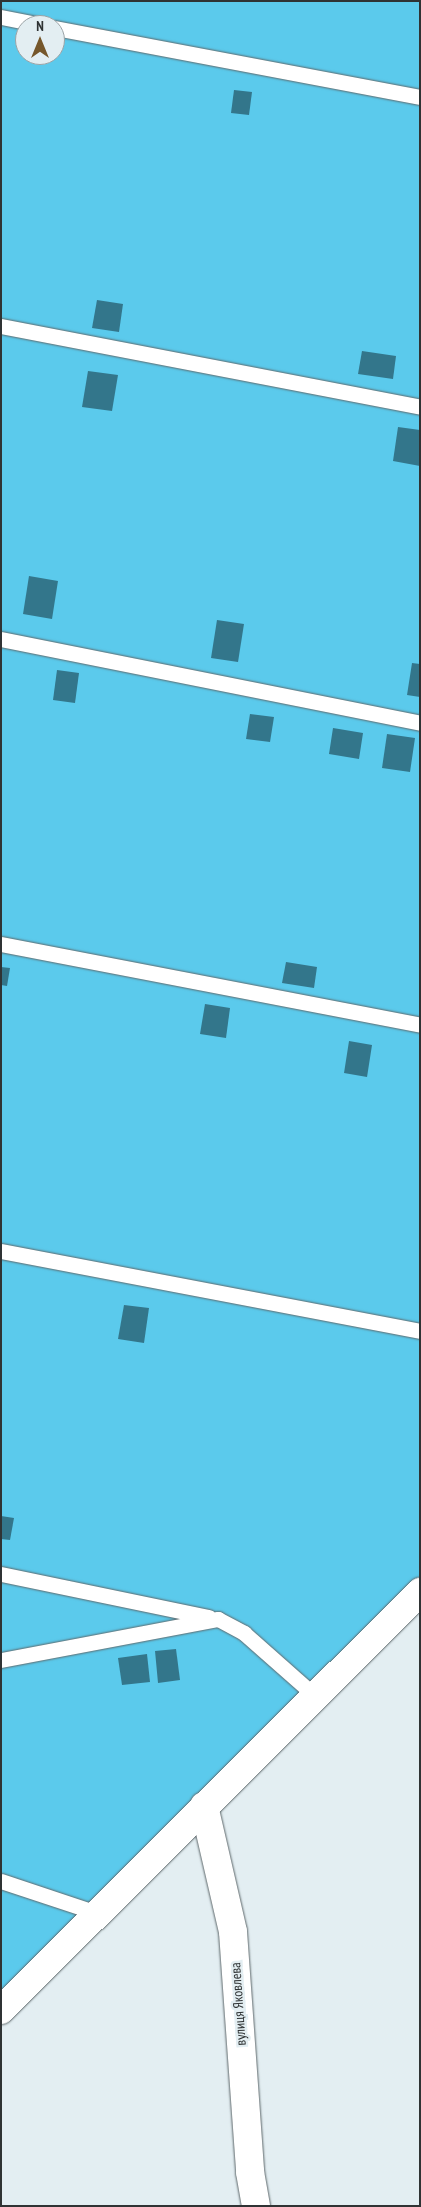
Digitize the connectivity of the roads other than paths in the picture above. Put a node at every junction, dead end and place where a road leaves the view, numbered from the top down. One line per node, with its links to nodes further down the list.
1 (1, 17): 2 (lane)
2 (15, 20)
3 (65, 30): 4 (lane)
4 (420, 98)
5 (1, 326): 6 (lane)
6 (420, 407)
7 (1, 639): 8 (lane)
8 (420, 722)
9 (1, 944): 10 (lane)
10 (420, 1025)
11 (1, 1251): 12 (lane)
12 (420, 1331)
13 (1, 1574): 15 (lane)
14 (420, 1592): 17 (street)
15 (218, 1619): 16 (lane); 17 (lane)
16 (1, 1660)
17 (314, 1695): 18 (street)
18 (204, 1806): 20 (street); 22 (street, вулиця Яковлева)
19 (1, 1881): 20 (lane)
20 (97, 1913): 21 (street)
21 (1, 2010)
22 (256, 2206)

